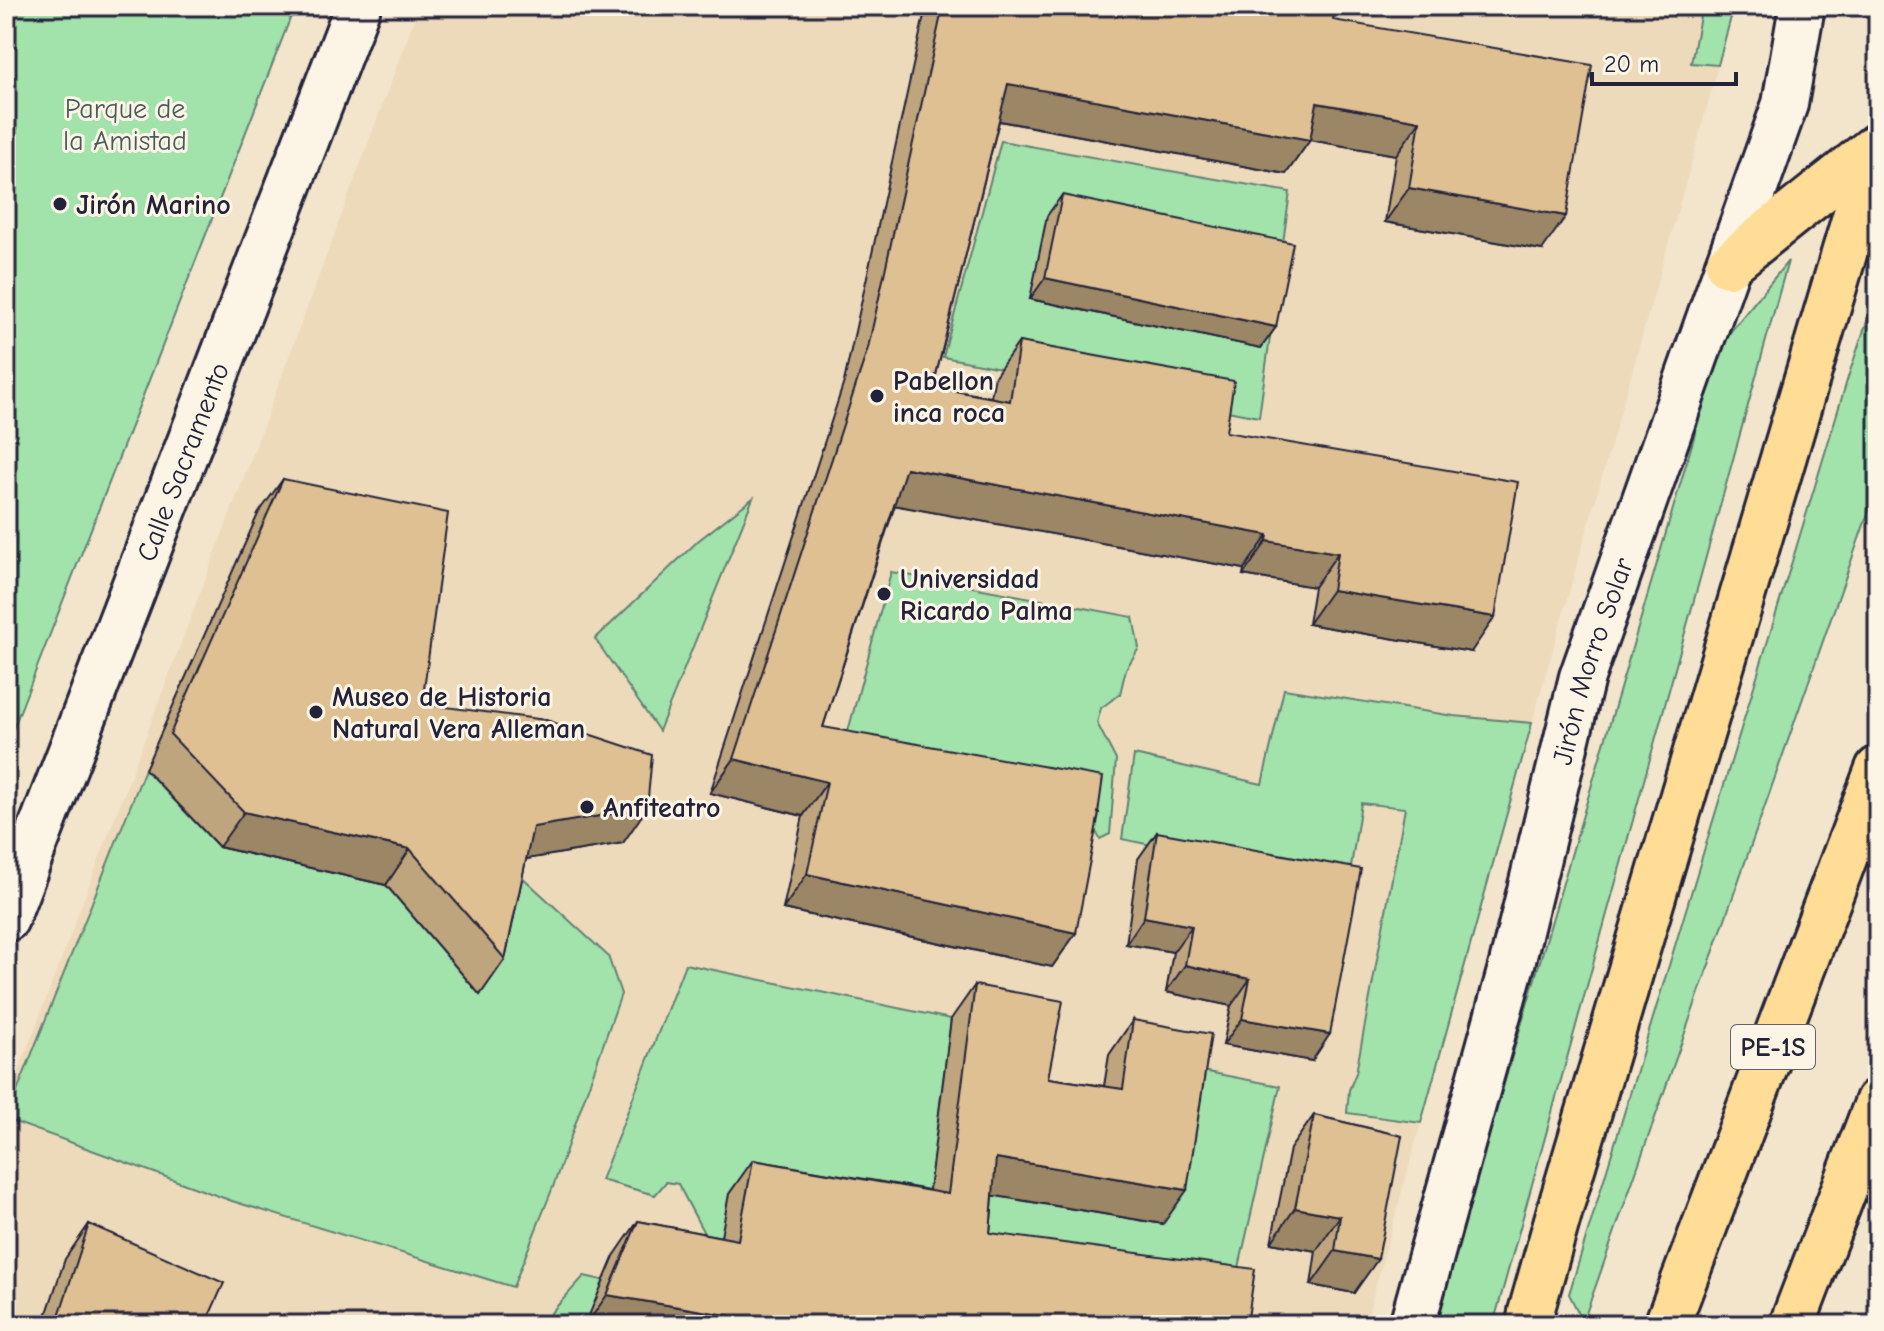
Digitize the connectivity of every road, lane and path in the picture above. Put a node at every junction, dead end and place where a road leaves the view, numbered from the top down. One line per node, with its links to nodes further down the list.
1 (358, 6): 6 (street, Calle Sacramento)
2 (1802, 6): 4 (street, Jirón Morro Solar)
3 (1878, 146): 4 (highway); 9 (highway)
4 (1728, 265): 8 (street, Jirón Morro Solar)
5 (1878, 769): 10 (highway, PE-1S)
6 (6, 919)
7 (1878, 1101): 11 (highway)
8 (1412, 1325)
9 (1529, 1325)
10 (1667, 1325)
11 (1792, 1325)

